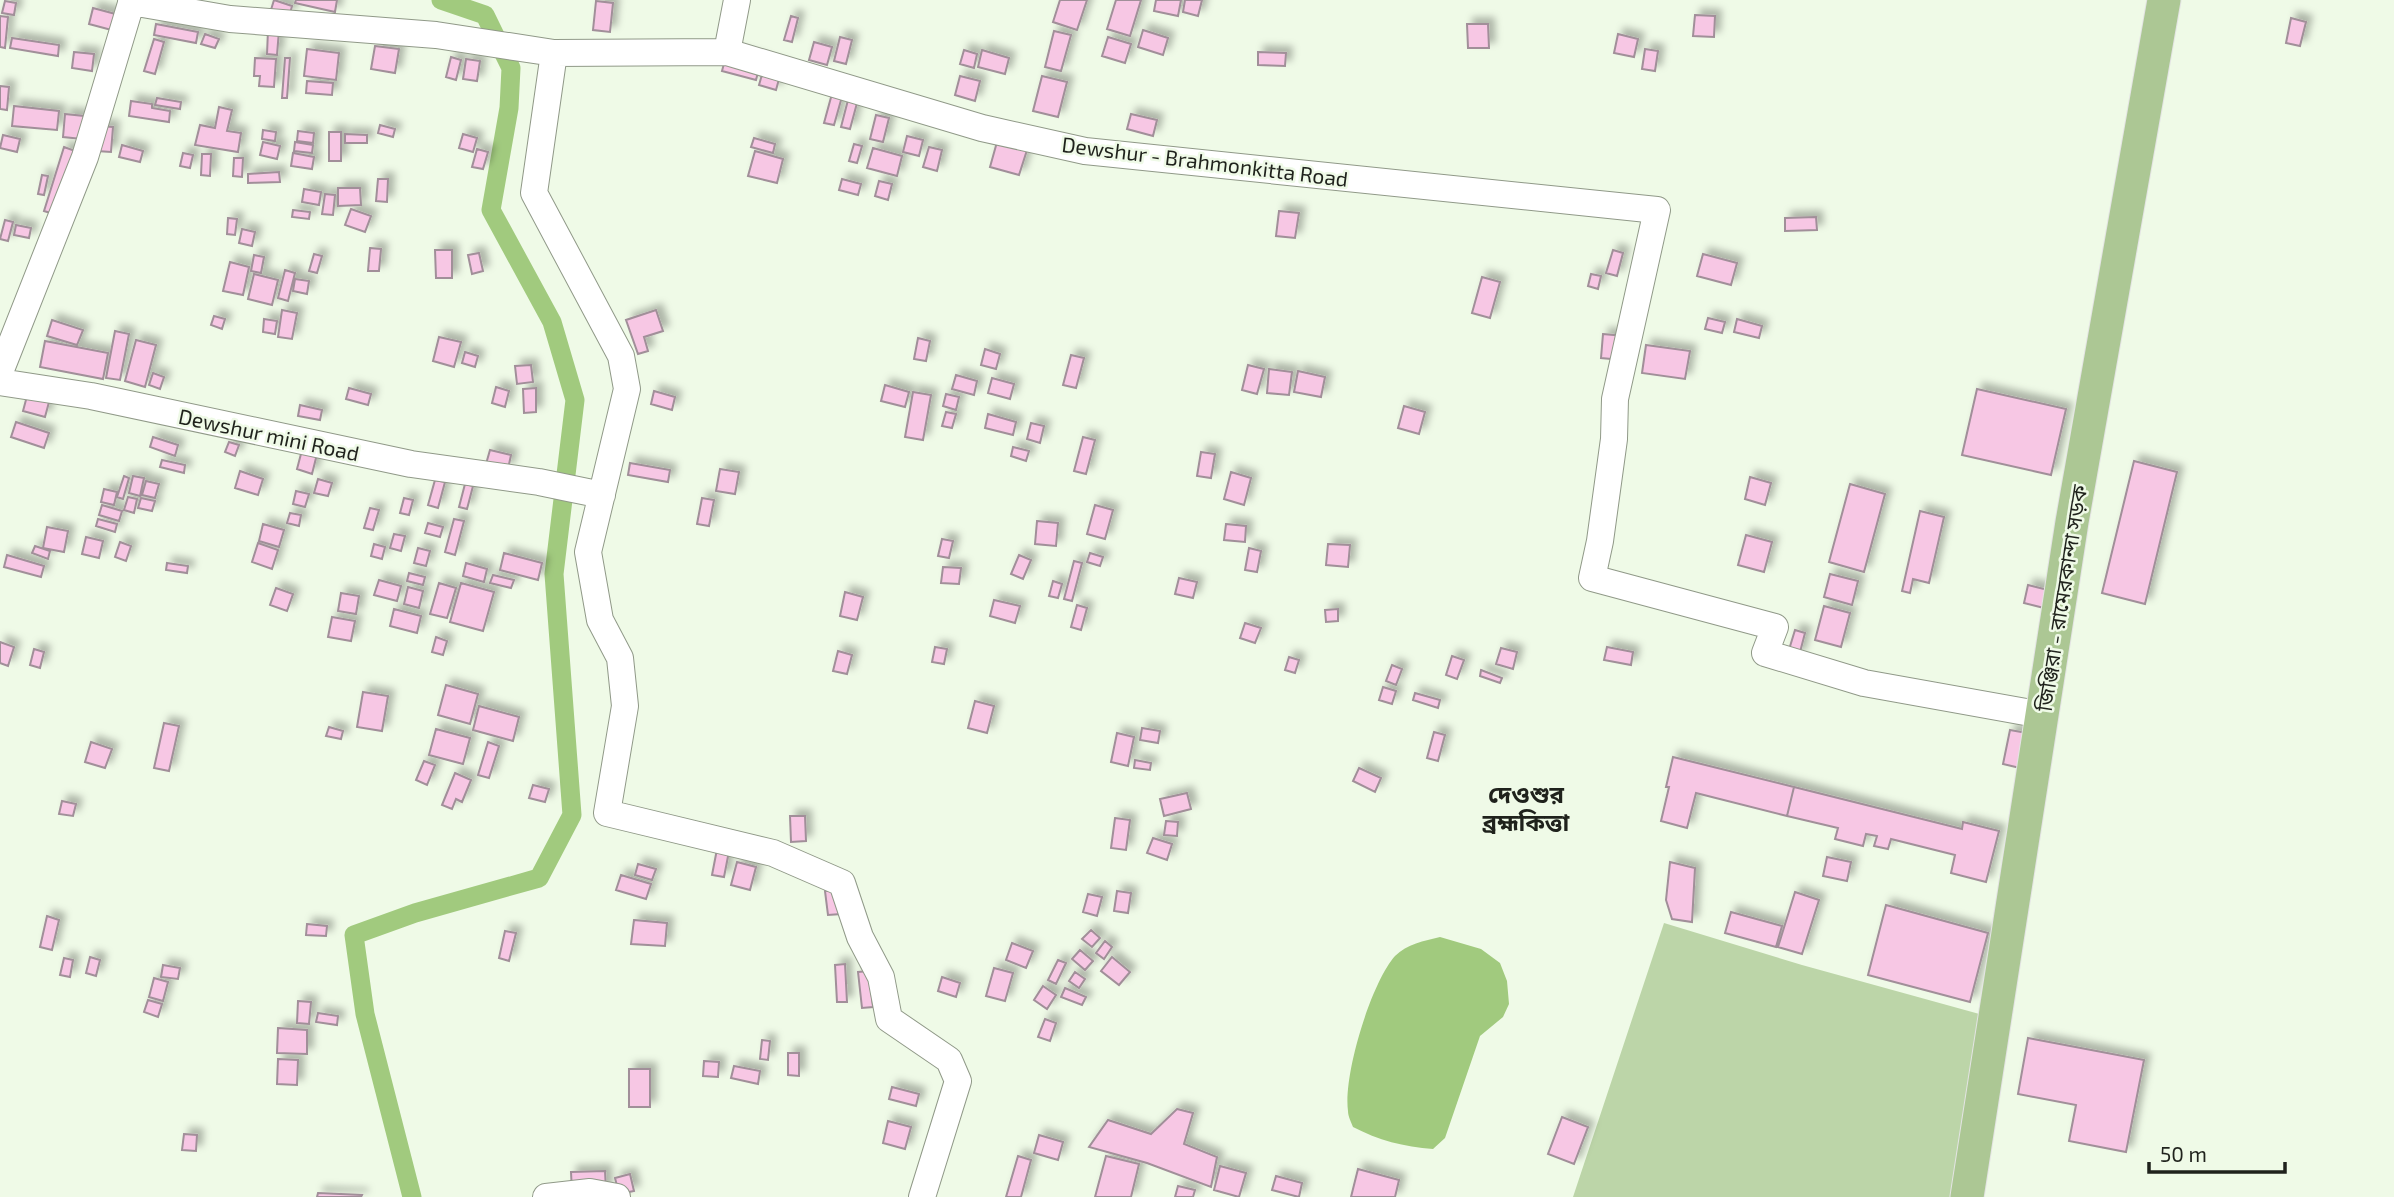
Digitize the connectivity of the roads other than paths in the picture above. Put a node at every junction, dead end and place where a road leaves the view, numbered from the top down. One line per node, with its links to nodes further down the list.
1 (737, 0): 4 (street)
2 (2164, 0): 9 (main road, জিঞ্জিরা - রামেরকান্দা সড়ক)
3 (132, 1): 5 (street, Dewshur - Brahmonkitta Road); 6 (street)
4 (727, 52): 5 (street, Dewshur - Brahmonkitta Road); 9 (street, Dewshur - Brahmonkitta Road)
5 (554, 53): 8 (street)
6 (0, 372)
7 (0, 382): 8 (street, Dewshur mini Road)
8 (602, 495): 12 (street)
9 (2042, 715): 13 (main road, জিঞ্জিরা - রামেরকান্দা সড়ক)
10 (546, 1197): 11 (street)
11 (617, 1197)
12 (922, 1197)
13 (1966, 1197)

